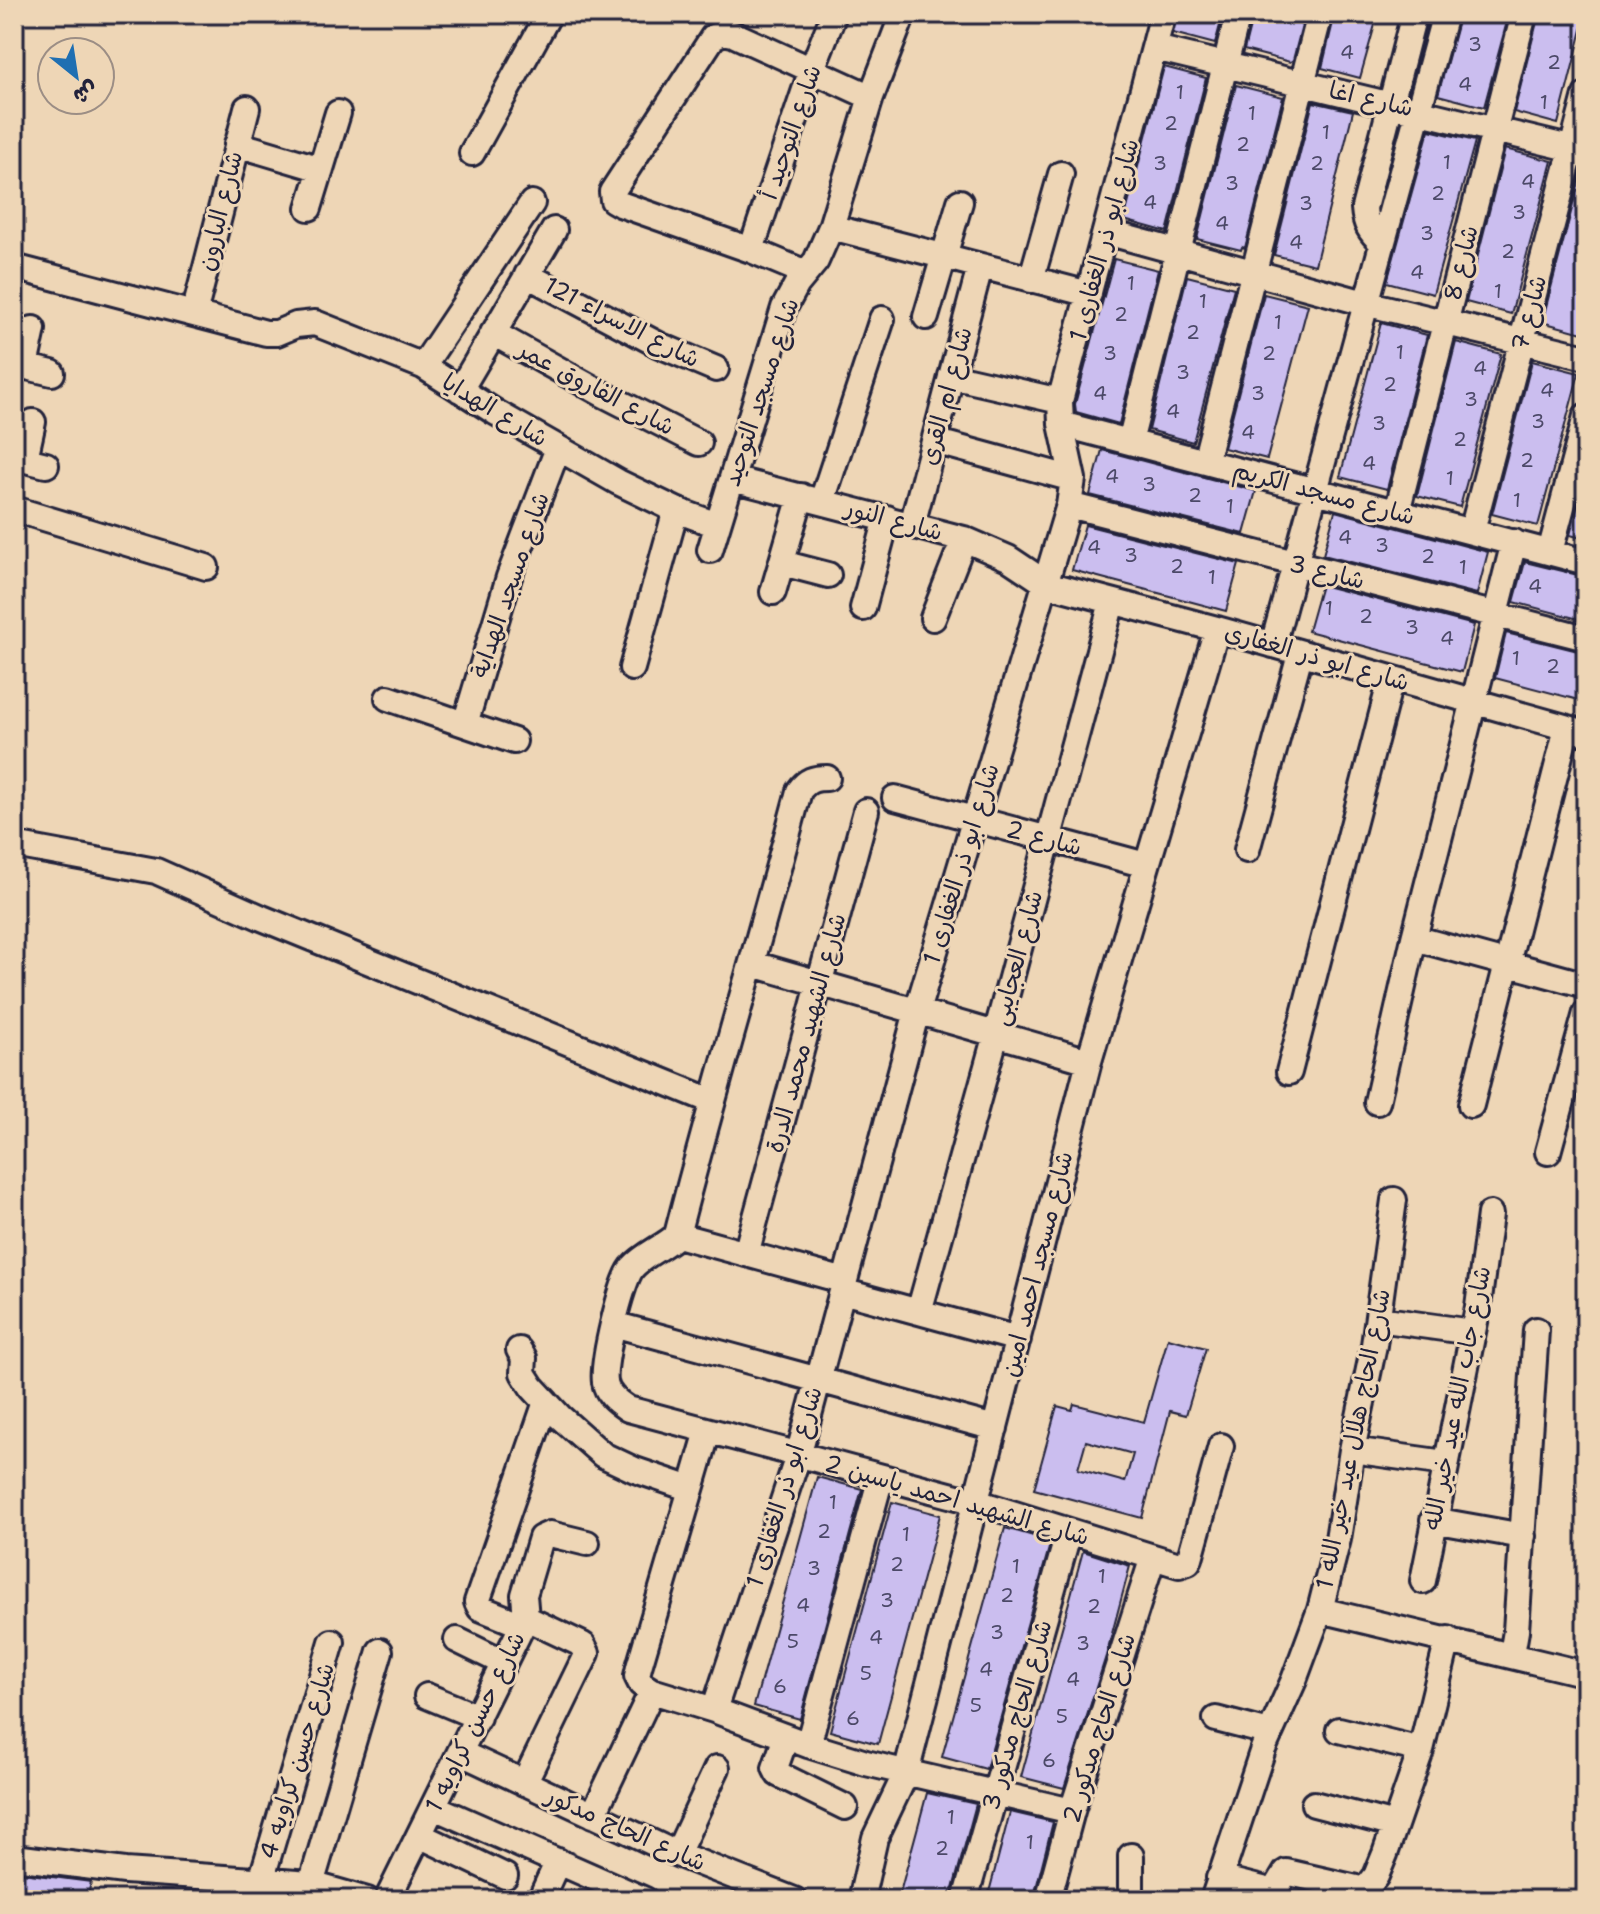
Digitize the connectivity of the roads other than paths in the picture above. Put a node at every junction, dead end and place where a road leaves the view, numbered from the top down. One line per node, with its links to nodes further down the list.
1 (549, 14): 23 (street)
2 (834, 14): 12 (street, شارع التوحيد أ)
3 (903, 14): 15 (street, شارع مسجد التوحيد)
4 (1163, 14): 10 (street, شارع ابو ذر الغفارى 1)
5 (1238, 14): 11 (street)
6 (1320, 14): 13 (street)
7 (1414, 14): 16 (street)
8 (1445, 14): 18 (street)
9 (1524, 14): 20 (street, شارع 8)
10 (1155, 48): 11 (street, شارع اغا); 31 (street, شارع ابو ذر الغفارى 1)
11 (1224, 65): 13 (street, شارع اغا); 34 (street)
12 (812, 69): 15 (street); 33 (street, شارع التوحيد أ); 33 (street)
13 (1302, 83): 16 (street, شارع اغا); 38 (street)
14 (1586, 95): 22 (street, شارع 7)
15 (871, 97): 29 (street, شارع مسجد التوحيد)
16 (1391, 104): 18 (street, شارع اغا); 32 (street)
17 (247, 108): 21 (street, شارع البارون)
18 (1419, 111): 20 (street, شارع اغا); 32 (street)
19 (338, 113): 24 (street)
20 (1495, 129): 22 (street, شارع اغا); 47 (street, شارع 8)
21 (237, 144): 24 (street); 44 (street, شارع البارون)
22 (1579, 150): 50 (street, شارع 7)
23 (472, 153)
24 (321, 169): 28 (street)
25 (1061, 174): 41 (street)
26 (960, 202): 35 (street)
27 (532, 203): 53 (street)
28 (309, 208)
29 (831, 227): 35 (street); 39 (street, شارع مسجد التوحيد)
30 (554, 230): 40 (street)
31 (1106, 232): 34 (street); 42 (street, شارع ابو ذر الغفارى 1)
32 (1382, 243): 43 (street)
33 (751, 250): 39 (street)
34 (1178, 252): 38 (street); 62 (street)
35 (944, 257): 37 (street); 45 (street)
36 (14, 267): 44 (street)
37 (980, 267): 41 (street); 56 (street, شارع ام القرى)
38 (1253, 272): 43 (street); 66 (street)
39 (806, 273): 67 (street, شارع مسجد التوحيد)
40 (527, 275): 49 (street); 54 (street, شارع الاسراء 121)
41 (1031, 280): 42 (street)
42 (1089, 294): 58 (street, شارع ابو ذر الغفارى 1)
43 (1365, 303): 47 (street); 69 (street)
44 (194, 314): 53 (street, شارع الهدايا)
45 (926, 317)
46 (882, 319): 70 (street)
47 (1446, 323): 50 (street); 74 (street, شارع 8)
48 (33, 329): 52 (street)
49 (493, 333): 57 (street); 63 (street, شارع الفاروق عمر)
50 (1522, 341): 51 (street); 78 (street, شارع 7)
51 (1586, 357)
52 (19, 365): 55 (street)
53 (423, 366): 57 (street, شارع الهدايا)
54 (716, 369)
55 (52, 373)
56 (951, 376): 58 (street, شارع مسجد الكريم); 61 (street, شارع ام القرى)
57 (460, 390): 64 (street, شارع الهدايا)
58 (1061, 413): 62 (street, شارع مسجد الكريم); 68 (street, شارع ابو ذر الغفارى 1)
59 (1586, 416): 82 (street)
60 (33, 422): 65 (street)
61 (934, 441): 68 (street); 77 (street, شارع ام القرى)
62 (1130, 442): 66 (street, شارع مسجد الكريم)
63 (699, 443)
64 (558, 448): 73 (street, شارع الهدايا); 102 (street, شارع مسجد الهداية)
65 (28, 460)
66 (1205, 462): 69 (street, شارع مسجد الكريم)
67 (732, 479): 70 (street, شارع النور); 76 (street, شارع مسجد التوحيد)
68 (1073, 479): 71 (street, شارع ابو ذر الغفارى 1)
69 (1315, 490): 74 (street, شارع مسجد الكريم); 85 (street)
70 (812, 499): 75 (street, شارع النور); 84 (street)
71 (1069, 505): 85 (street, شارع 3); 88 (street, شارع ابو ذر الغفارى 1)
72 (14, 509): 86 (street)
73 (676, 510): 76 (street, شارع الهدايا); 98 (street)
74 (1397, 512): 78 (street, شارع مسجد الكريم)
75 (887, 518): 77 (street, شارع النور); 91 (street)
76 (717, 525): 81 (street, شارع مسجد التوحيد)
77 (912, 525): 79 (street, شارع النور)
78 (1472, 531): 80 (street, شارع مسجد الكريم)
79 (964, 539): 88 (street, شارع النور); 93 (street)
80 (1514, 542): 82 (street, شارع مسجد الكريم); 92 (street)
81 (710, 550)
82 (1550, 552): 83 (street, شارع مسجد الكريم)
83 (1586, 562)
84 (782, 563): 87 (street); 89 (street)
85 (1294, 563): 92 (street, شارع 3); 96 (street)
86 (206, 567)
87 (828, 575)
88 (1047, 584): 90 (street, شارع ابو ذر الغفارى); 108 (street, شارع ابو ذر الغفارى 1)
89 (773, 592)
90 (1112, 602): 94 (street, شارع ابو ذر الغفارى); 109 (street, شارع العجايبى)
91 (863, 608)
92 (1496, 615): 95 (street, شارع 3); 101 (street)
93 (933, 618)
94 (1217, 629): 96 (street, شارع ابو ذر الغفارى); 112 (street, شارع مسجد احمد امين)
95 (1586, 638)
96 (1273, 645): 97 (street, شارع ابو ذر الغفارى)
97 (1300, 654): 99 (street, شارع ابو ذر الغفارى); 111 (street)
98 (632, 668)
99 (1391, 679): 101 (street, شارع ابو ذر الغفارى); 122 (street)
100 (388, 698): 102 (street)
101 (1474, 702): 103 (street, شارع ابو ذر الغفارى); 113 (street)
102 (465, 724): 104 (street)
103 (1576, 731): 115 (street)
104 (514, 741)
105 (827, 778): 114 (street)
106 (895, 798): 108 (street, شارع 2)
107 (866, 811): 116 (street, شارع الشهيد محمد الدرة)
108 (975, 819): 109 (street, شارع 2); 118 (street, شارع ابو ذر الغفارى 1)
109 (1049, 839): 112 (street, شارع 2); 120 (street, شارع العجايبى)
110 (14, 845): 123 (street)
111 (1247, 850)
112 (1146, 865): 121 (street, شارع مسجد احمد امين)
113 (1414, 938): 115 (street); 124 (street)
114 (753, 964): 116 (street); 123 (street)
115 (1506, 964): 117 (street); 125 (street)
116 (819, 983): 118 (street); 130 (street, شارع الشهيد محمد الدرة)
117 (1586, 985)
118 (917, 1011): 120 (street); 131 (street, شارع ابو ذر الغفارى 1)
119 (1586, 1013): 126 (street)
120 (996, 1034): 121 (street); 132 (street, شارع العجايبى)
121 (1089, 1061): 137 (street, شارع مسجد احمد امين)
122 (1289, 1072)
123 (712, 1101): 129 (street)
124 (1377, 1102)
125 (1471, 1105)
126 (1548, 1152)
127 (1394, 1200): 133 (street, شارع الحاج هلال عيد خير الله 1)
128 (1490, 1214): 136 (street, شارع جاب الله عيد خير الله)
129 (677, 1235): 130 (street); 134 (street, شارع الشهيد احمد ياسين 2)
130 (746, 1254): 131 (street)
131 (843, 1286): 132 (street); 139 (street, شارع ابو ذر الغفارى 1)
132 (919, 1312): 137 (street)
133 (1378, 1319): 136 (street); 144 (street, شارع الحاج هلال عيد خير الله 1)
134 (613, 1324): 139 (street); 142 (street, شارع الشهيد احمد ياسين 2)
135 (1536, 1330): 152 (street)
136 (1472, 1332): 146 (street, شارع جاب الله عيد خير الله)
137 (1018, 1339): 141 (street, شارع مسجد احمد امين)
138 (519, 1350): 140 (street)
139 (817, 1378): 141 (street); 145 (street, شارع ابو ذر الغفارى 1)
140 (546, 1402): 148 (street); 157 (street)
141 (995, 1428): 149 (street, شارع مسجد احمد امين)
142 (708, 1431): 145 (street, شارع الشهيد احمد ياسين 2); 148 (street)
143 (1221, 1446): 154 (street, شارع الشهيد احمد ياسين 2)
144 (1352, 1450): 146 (street); 156 (street, شارع الحاج هلال عيد خير الله 1)
145 (798, 1456): 147 (street, شارع الشهيد احمد ياسين 2); 167 (street, شارع ابو ذر الغفارى 1)
146 (1445, 1463): 150 (street, شارع جاب الله عيد خير الله)
147 (881, 1477): 149 (street, شارع الشهيد احمد ياسين 2); 172 (street)
148 (691, 1489): 165 (street)
149 (976, 1502): 151 (street, شارع الشهيد احمد ياسين 2); 176 (street, شارع مسجد احمد امين)
150 (1433, 1520): 152 (street); 155 (street, شارع جاب الله عيد خير الله)
151 (1069, 1531): 154 (street, شارع الشهيد احمد ياسين 2); 178 (street, شارع الحاج مدكور 3)
152 (1523, 1536): 162 (street)
153 (587, 1543): 157 (street, شارع حسن كراويه 1)
154 (1153, 1557): 182 (street, شارع الحاج مدكور 2)
155 (1423, 1581)
156 (1320, 1610): 158 (street); 171 (street, شارع الحاج هلال عيد خير الله 1)
157 (524, 1621): 163 (street, شارع حسن كراويه 1); 177 (street)
158 (1448, 1639): 162 (street); 173 (street)
159 (457, 1640): 163 (street)
160 (332, 1642): 191 (street, شارع حسن كراويه 4)
161 (380, 1651): 193 (street)
162 (1512, 1654): 164 (street)
163 (504, 1663): 168 (street, شارع حسن كراويه 1)
164 (1586, 1674)
165 (652, 1691): 167 (street); 183 (street)
166 (427, 1696): 168 (street)
167 (714, 1710): 172 (street)
168 (478, 1717): 174 (street, شارع حسن كراويه 1)
169 (1216, 1719): 171 (street)
170 (1339, 1730): 173 (street)
171 (1270, 1733): 192 (street, شارع الحاج هلال عيد خير الله 1)
172 (797, 1741): 176 (street); 181 (street)
173 (1421, 1750): 184 (street)
174 (461, 1753): 177 (street, شارع الحاج مدكور); 180 (street, شارع حسن كراويه 1)
175 (717, 1768): 186 (street)
176 (906, 1773): 178 (street); 200 (street, شارع مسجد احمد امين)
177 (524, 1783): 183 (street, شارع الحاج مدكور)
178 (995, 1793): 182 (street); 201 (street, شارع الحاج مدكور 3)
179 (1314, 1804): 184 (street)
180 (434, 1807): 185 (street, شارع حسن كراويه 1); 189 (street)
181 (845, 1807)
182 (1072, 1811): 202 (street, شارع الحاج مدكور 2)
183 (593, 1815): 186 (street, شارع الحاج مدكور)
184 (1395, 1825): 194 (street)
185 (419, 1835): 190 (street); 196 (street, شارع حسن كراويه 1)
186 (677, 1854): 199 (street, شارع الحاج مدكور)
187 (1131, 1856): 203 (street)
188 (14, 1857): 191 (street)
189 (558, 1861): 197 (street); 198 (street)
190 (505, 1876)
191 (261, 1881): 193 (street)
192 (1216, 1889): 194 (street)
193 (309, 1892): 195 (street)
194 (1364, 1895)
195 (367, 1900)
196 (387, 1900)
197 (540, 1900)
198 (645, 1900)
199 (794, 1900)
200 (861, 1900)
201 (965, 1900)
202 (1048, 1900)
203 (1131, 1900)

